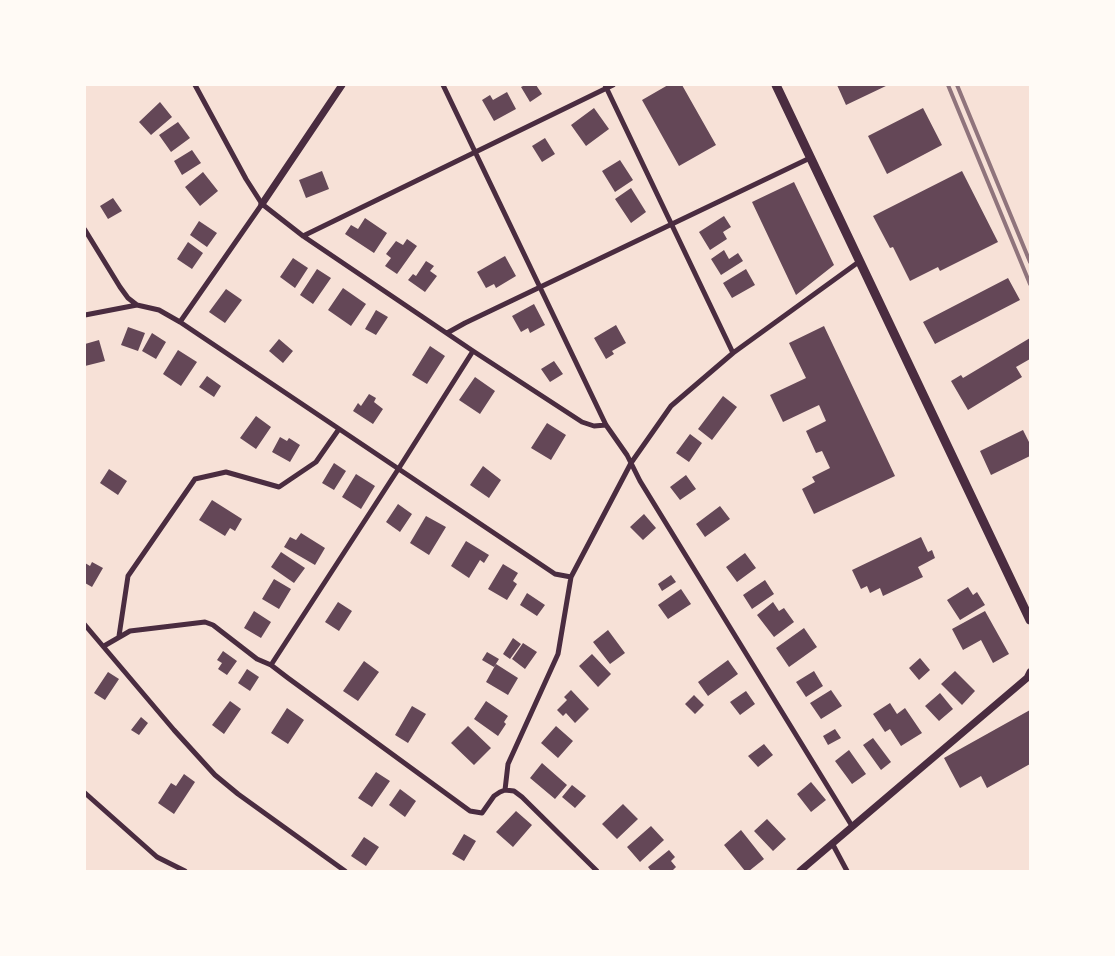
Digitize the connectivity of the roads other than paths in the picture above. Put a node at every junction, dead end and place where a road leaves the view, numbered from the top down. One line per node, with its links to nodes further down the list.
1 (195, 85): 9 (street)
2 (342, 85): 9 (street)
3 (443, 85): 7 (street)
4 (613, 85): 6 (street)
5 (776, 85): 8 (main road)
6 (606, 87): 7 (street); 10 (street)
7 (476, 152): 12 (street); 14 (street)
8 (810, 158): 10 (street); 13 (main road)
9 (262, 204): 12 (street); 17 (street)
10 (672, 224): 14 (street); 20 (street)
11 (85, 230): 15 (street)
12 (303, 236): 18 (street)
13 (860, 261): 20 (street); 26 (main road)
14 (541, 287): 18 (street); 21 (street)
15 (137, 305): 16 (street); 17 (street)
16 (85, 315)
17 (180, 322): 22 (street)
18 (447, 333): 19 (street)
19 (473, 351): 21 (street); 24 (street)
20 (733, 352): 23 (street)
21 (606, 425): 23 (street)
22 (339, 429): 24 (street); 28 (street)
23 (631, 463): 25 (street); 34 (street)
24 (400, 468): 25 (street); 30 (street)
25 (571, 577): 32 (street)
26 (1030, 620)
27 (85, 625): 29 (street)
28 (119, 636): 29 (street); 30 (street)
29 (104, 646): 37 (street)
30 (270, 666): 32 (street)
31 (1030, 672): 34 (street)
32 (504, 790): 38 (street)
33 (85, 794): 36 (street)
34 (852, 826): 35 (street)
35 (832, 843): 39 (street); 40 (street)
36 (185, 871)
37 (345, 871)
38 (597, 871)
39 (800, 871)
40 (847, 871)

